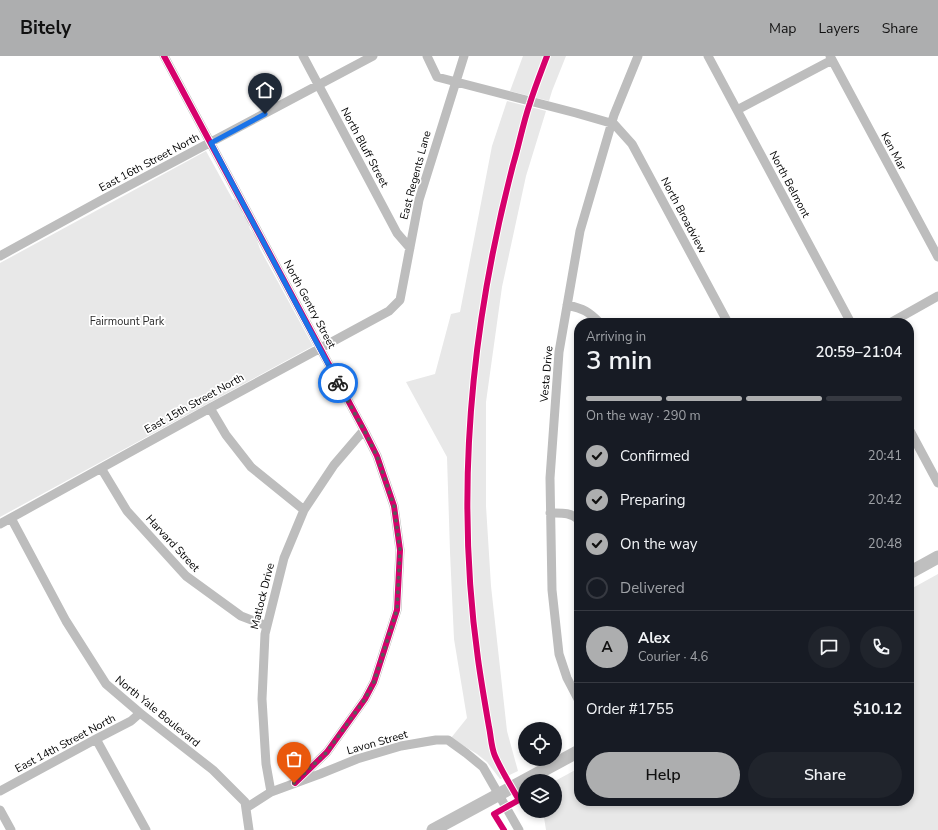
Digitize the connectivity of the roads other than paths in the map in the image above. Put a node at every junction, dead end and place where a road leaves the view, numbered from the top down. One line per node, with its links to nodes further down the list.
1 (164, 56): 13 (street, North Gentry Street)
2 (303, 56): 10 (street, North Bluff Street)
3 (373, 56): 10 (street, East 16th Street North)
4 (427, 56): 9 (street)
5 (464, 56): 9 (street, East Regents Lane)
6 (638, 56): 12 (street, Vesta Drive)
7 (708, 56): 11 (street, North Belmont)
8 (831, 58): 11 (street); 16 (street, Ken Mar)
9 (456, 82): 12 (street); 14 (street, East Regents Lane)
10 (319, 85): 13 (street, East 16th Street North); 14 (street, North Bluff Street)
11 (738, 110): 22 (street, North Belmont)
12 (612, 124): 19 (street, Vesta Drive); 21 (street, North Broadview)
13 (211, 143): 15 (street, East 16th Street North); 24 (street, North Gentry Street)
14 (410, 248): 18 (street, East Regents Lane)
15 (0, 256)
16 (938, 256)
17 (938, 296): 23 (street)
18 (397, 303): 24 (street, East 15th Street North)
19 (567, 305): 20 (street); 31 (street, Vesta Drive)
20 (595, 318)
21 (725, 318)
22 (848, 318)
23 (899, 318)
24 (320, 348): 25 (street, East 15th Street North); 26 (street, North Gentry Street)
25 (210, 408): 28 (street, East 15th Street North); 30 (street)
26 (364, 430): 30 (street, Matlock Drive); 42 (street, North Gentry Street)
27 (914, 438): 29 (street)
28 (101, 468): 33 (street, East 15th Street North); 37 (street, Harvard Street)
29 (938, 483)
30 (304, 510): 37 (street, Matlock Drive)
31 (550, 513): 32 (street); 38 (street, Vesta Drive)
32 (574, 516)
33 (11, 518): 34 (street, East 15th Street North); 39 (street, North Yale Boulevard)
34 (0, 524)
35 (938, 557): 36 (main road)
36 (914, 569)
37 (267, 626): 44 (street, Matlock Drive)
38 (574, 692)
39 (140, 713): 40 (street, East 14th Street North); 46 (street, North Yale Boulevard)
40 (96, 739): 43 (street, East 14th Street North); 49 (street)
41 (574, 754): 45 (main road)
42 (294, 783): 44 (street, Lavon Street); 45 (street, Lavon Street)
43 (0, 791)
44 (271, 792): 46 (street, Lavon Street)
45 (499, 794): 51 (main road); 52 (street, Lavon Street)
46 (246, 808): 50 (street, North Yale Boulevard)
47 (0, 810): 48 (street)
48 (11, 830)
49 (146, 830)
50 (249, 830)
51 (433, 830)
52 (519, 830)

